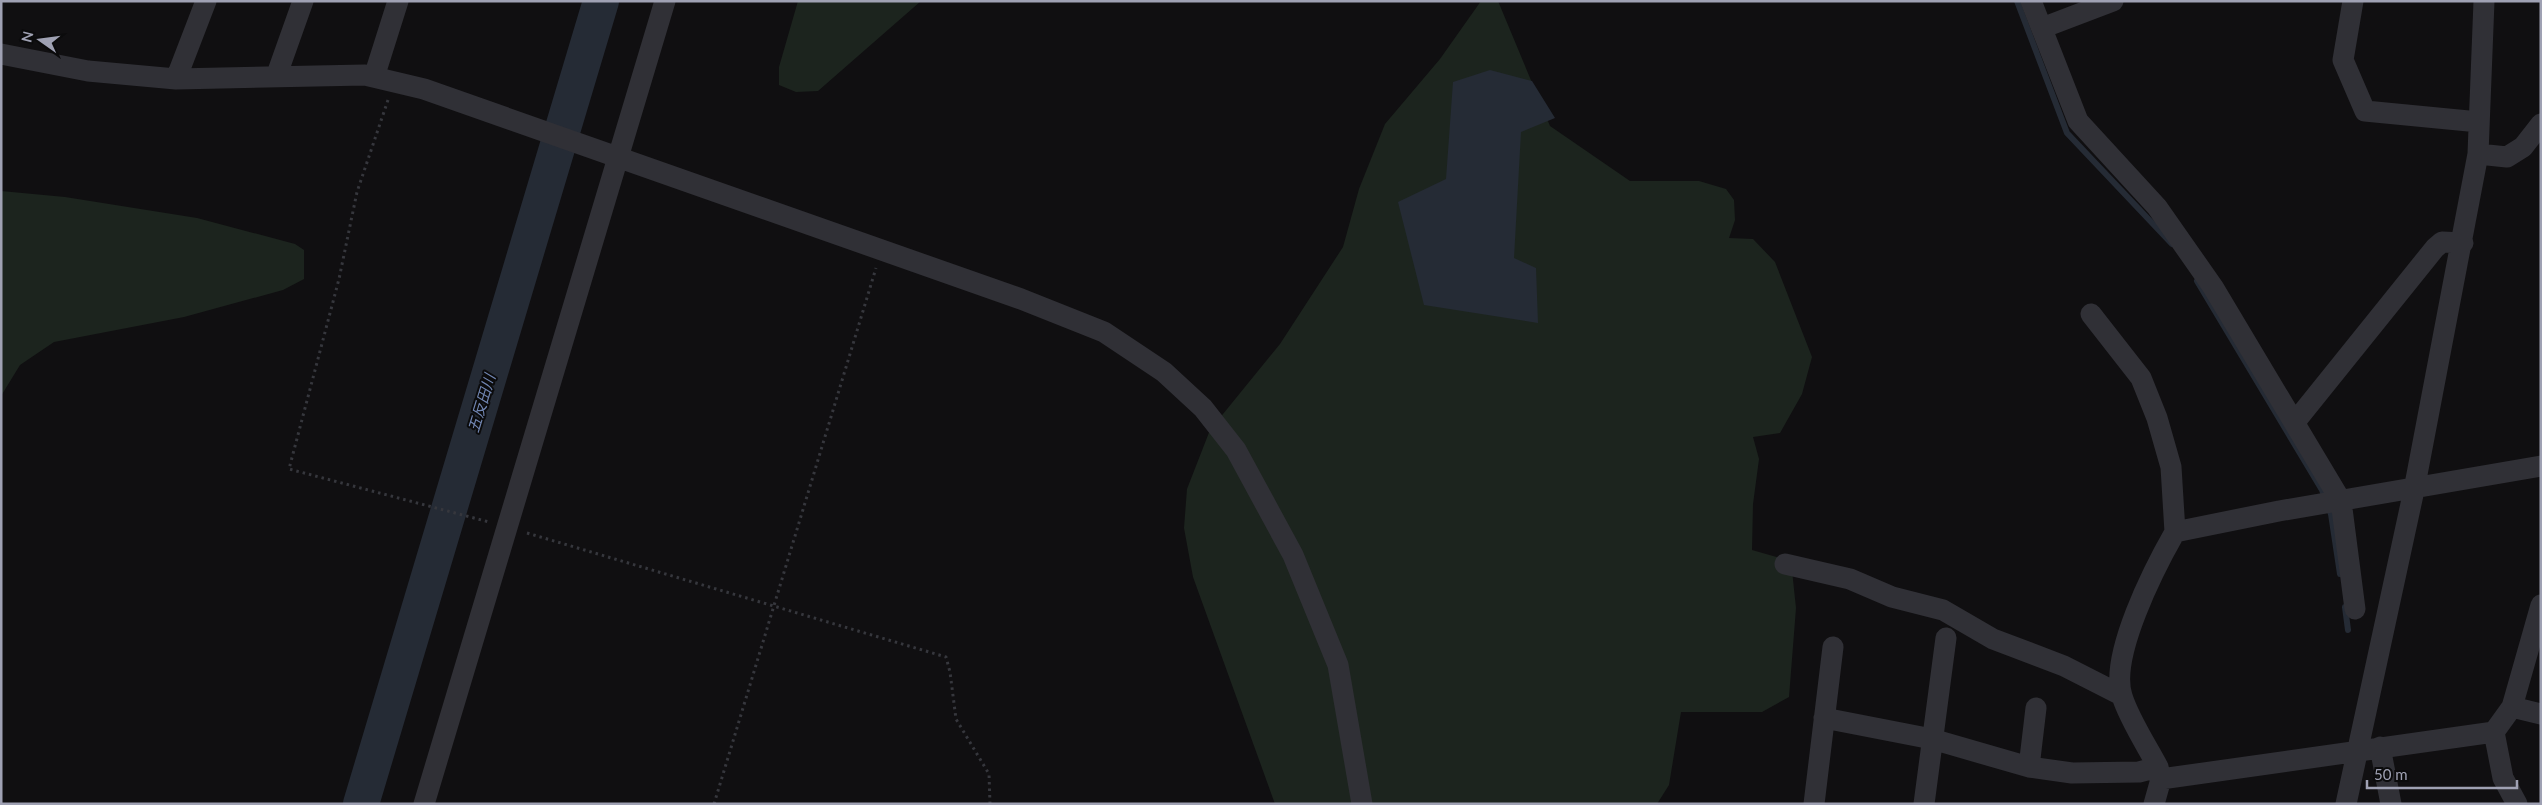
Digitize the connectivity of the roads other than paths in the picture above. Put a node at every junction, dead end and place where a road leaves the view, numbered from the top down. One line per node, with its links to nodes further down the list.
1 (206, 1): 12 (street)
2 (303, 1): 11 (street)
3 (398, 1): 13 (street)
4 (664, 1): 17 (street)
5 (2031, 1): 9 (street)
6 (2113, 1): 9 (street)
7 (2353, 1): 14 (street)
8 (2484, 1): 14 (street)
9 (2042, 28): 20 (street)
10 (1, 54): 12 (street)
11 (276, 77): 12 (street); 13 (street)
12 (176, 79)
13 (384, 79): 17 (street)
14 (2479, 122): 16 (street)
15 (2541, 124): 16 (street)
16 (2478, 154): 18 (street)
17 (620, 156): 41 (street); 42 (street)
18 (2462, 243): 20 (street); 22 (street)
19 (2091, 314): 24 (street)
20 (2295, 422): 23 (street)
21 (2541, 466): 22 (street)
22 (2414, 490): 23 (street); 38 (street)
23 (2331, 503): 24 (street); 27 (street)
24 (2175, 532): 30 (street)
25 (1785, 564): 30 (street)
26 (2541, 605): 31 (street)
27 (2355, 609)
28 (1946, 638): 36 (street)
29 (1833, 647): 34 (street)
30 (2121, 695): 40 (street)
31 (2512, 707): 33 (street); 35 (street)
32 (2036, 708): 39 (street)
33 (2541, 714)
34 (1824, 718): 36 (street); 43 (street)
35 (2494, 732): 37 (street); 48 (street)
36 (1932, 739): 39 (street); 44 (street)
37 (2380, 747): 38 (street); 47 (street)
38 (2358, 750): 40 (street); 46 (street)
39 (2029, 767): 40 (street)
40 (2160, 773): 45 (street)
41 (424, 804)
42 (1362, 804)
43 (1814, 804)
44 (1924, 804)
45 (2154, 804)
46 (2346, 804)
47 (2391, 804)
48 (2518, 804)

